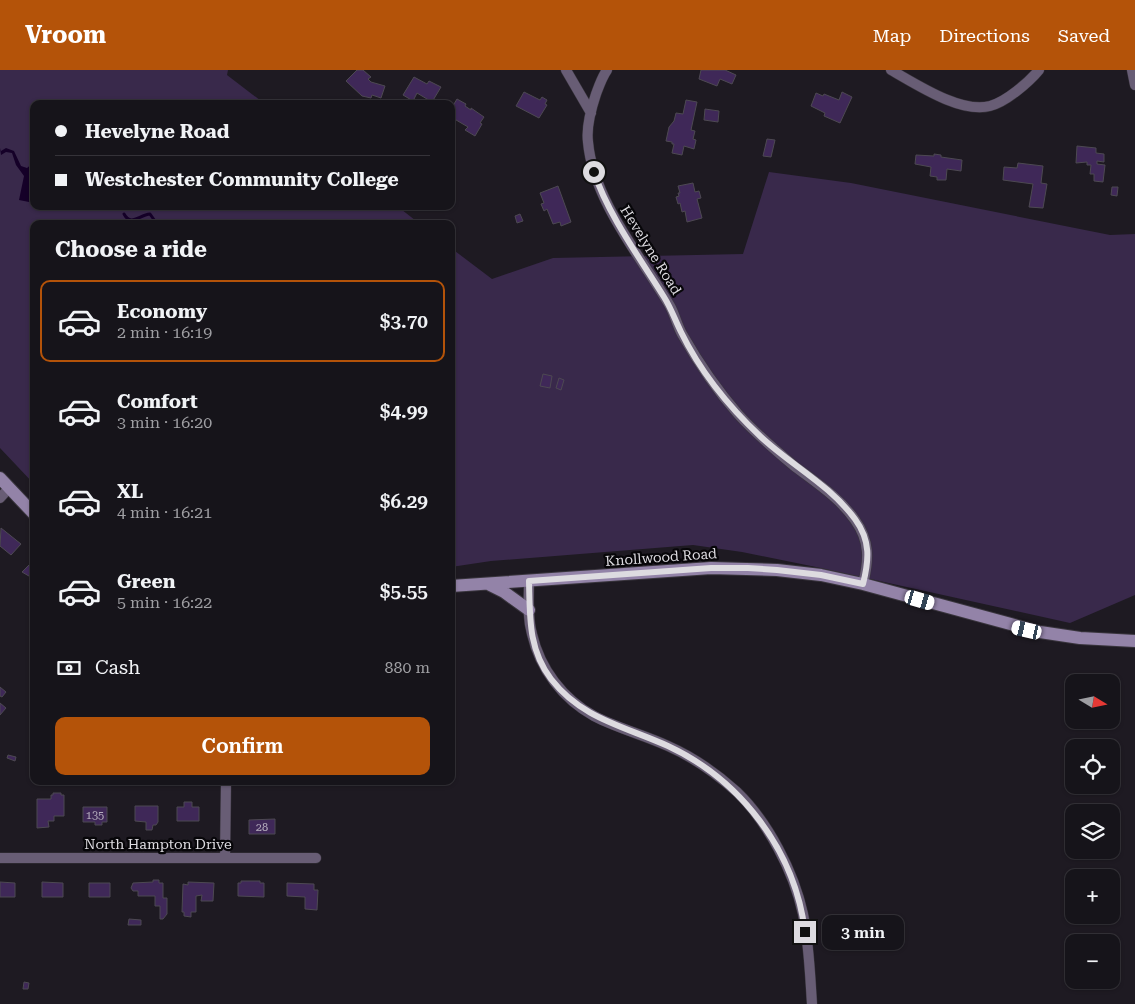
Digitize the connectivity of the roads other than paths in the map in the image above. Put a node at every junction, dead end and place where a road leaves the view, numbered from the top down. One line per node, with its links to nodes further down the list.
1 (566, 70): 7 (street)
2 (606, 70): 7 (street, Hevelyne Road)
3 (891, 70): 4 (street)
4 (1039, 70)
5 (1132, 70): 6 (street)
6 (1135, 85)
7 (591, 114): 13 (street, Hevelyne Road)
8 (4, 483): 9 (street); 10 (main road)
9 (0, 498)
10 (30, 510)
11 (529, 581): 12 (main road, Knollwood Road); 13 (main road, Knollwood Road); 15 (street)
12 (487, 584): 14 (main road, Knollwood Road); 15 (main road)
13 (863, 584): 16 (main road, Knollwood Road)
14 (455, 586)
15 (529, 610): 21 (street)
16 (1135, 641)
17 (226, 785): 19 (street)
18 (0, 858): 19 (street, North Hampton Drive)
19 (225, 858): 20 (street, North Hampton Drive)
20 (316, 858)
21 (812, 1004)

